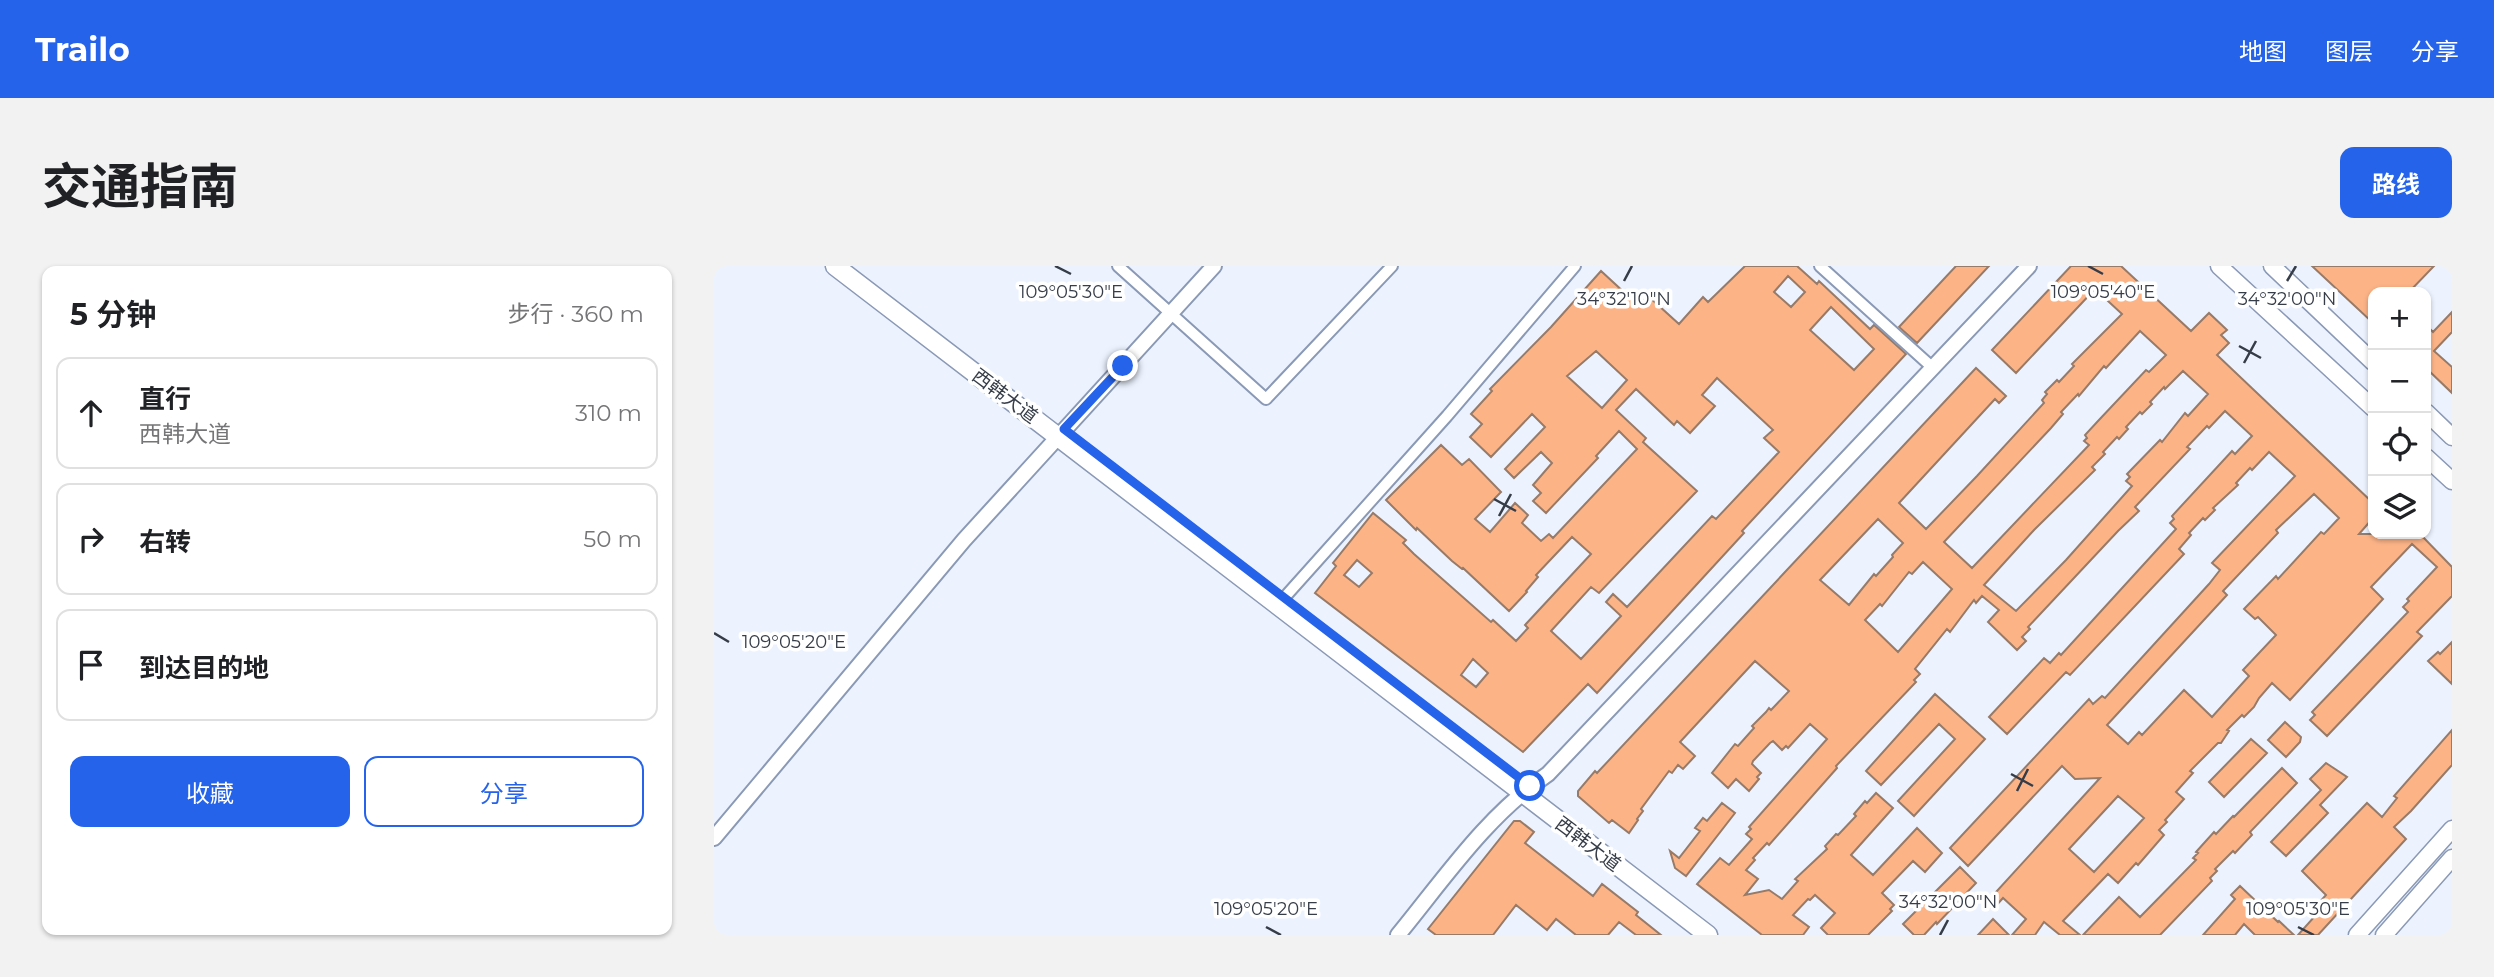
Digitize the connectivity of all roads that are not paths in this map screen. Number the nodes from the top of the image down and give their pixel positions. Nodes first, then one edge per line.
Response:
1 (835, 266) edge
2 (852, 266) edge
3 (1118, 266) edge
4 (1214, 266) edge
5 (1392, 266) edge
6 (1575, 266) edge
7 (1819, 266) edge
8 (2029, 266) edge
9 (2219, 266) edge
10 (2272, 266) edge
11 (1170, 313) junction
12 (2368, 357) edge
13 (1933, 368) junction
14 (2368, 403) edge
15 (2427, 413) edge
16 (1061, 433) junction
17 (2452, 437) edge
18 (2431, 462) edge
19 (2452, 481) edge
20 (1284, 598) junction
21 (1526, 790) junction
22 (2452, 829) edge
23 (714, 838) edge
24 (2452, 858) edge
25 (1398, 935) edge
26 (1708, 935) edge
27 (1724, 935) edge
28 (2357, 935) edge
29 (2384, 935) edge

1 - 16 main road, 西韩大道
2 - 16 main road, 西韩大道
3 - 11 street
4 - 11 street
5 - 11 street
6 - 20 street
7 - 13 street
8 - 13 street
9 - 14 main road
10 - 12 main road
11 - 16 street
13 - 21 street
15 - 17 main road
16 - 20 main road, 西韩大道
16 - 21 main road, 西韩大道
16 - 23 street
18 - 19 main road
20 - 21 main road, 西韩大道
21 - 25 street
21 - 26 main road, 西韩大道
21 - 27 main road, 西韩大道
22 - 28 main road
24 - 29 main road

